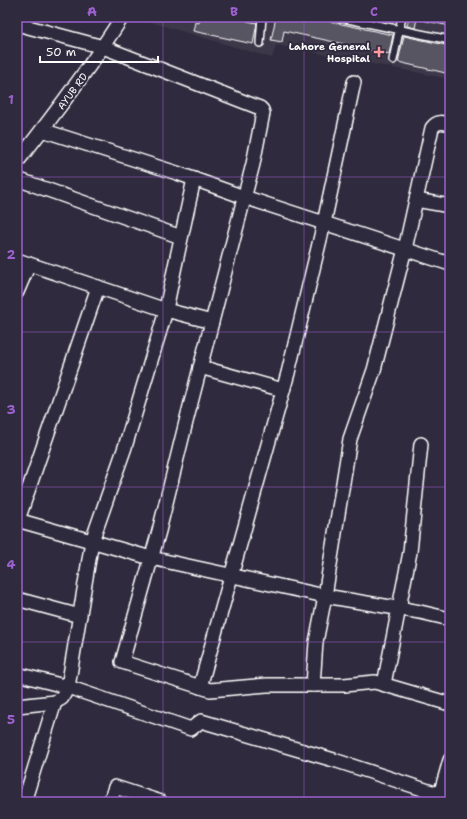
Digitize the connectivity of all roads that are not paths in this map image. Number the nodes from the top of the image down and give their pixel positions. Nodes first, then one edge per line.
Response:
1 (122, 17) edge
2 (262, 17) edge
3 (338, 17) edge
4 (402, 17) edge
5 (38, 23) edge
6 (17, 24) edge
7 (400, 30) junction
8 (450, 40) edge
9 (260, 43) dead end
10 (103, 47) junction
11 (393, 60) dead end
12 (354, 82) dead end
13 (450, 124) edge
14 (42, 130) junction
15 (17, 162) edge
16 (17, 179) edge
17 (194, 179) junction
18 (244, 197) junction
19 (416, 200) junction
20 (450, 206) edge
21 (324, 223) junction
22 (181, 237) junction
23 (405, 249) junction
24 (23, 262) edge
25 (450, 264) edge
26 (98, 287) junction
27 (17, 292) edge
28 (166, 310) junction
29 (212, 322) junction
30 (200, 367) junction
31 (284, 390) junction
32 (421, 444) dead end
33 (18, 520) edge
34 (92, 541) junction
35 (151, 558) junction
36 (232, 575) junction
37 (325, 596) junction
38 (17, 599) edge
39 (400, 608) junction
40 (80, 616) junction
41 (450, 619) edge
42 (17, 674) edge
43 (384, 684) junction
44 (313, 685) junction
45 (68, 687) junction
46 (200, 687) junction
47 (55, 702) junction
48 (450, 704) edge
49 (17, 706) edge
50 (450, 760) edge
51 (443, 798) edge
52 (24, 802) edge
53 (110, 802) edge
54 (161, 802) edge

1 - 10 street, AYUB RD
2 - 9 lane
3 - 7 lane
4 - 7 lane
5 - 6 street
5 - 10 street
7 - 8 lane
7 - 11 lane
10 - 14 street, AYUB RD
10 - 18 street
12 - 21 street
13 - 19 street
14 - 15 street, AYUB RD
14 - 17 street
16 - 22 street
17 - 18 street
17 - 22 street
18 - 21 street
18 - 29 street
19 - 20 street
19 - 23 street
21 - 23 street
21 - 31 street
22 - 28 street
23 - 25 street
23 - 37 street
24 - 26 street
24 - 27 street
26 - 28 street
26 - 33 street
28 - 29 street
28 - 34 street
29 - 30 street
30 - 31 street
30 - 35 street
31 - 36 street
32 - 39 street
33 - 34 street
34 - 35 street
34 - 40 street
35 - 36 street
35 - 46 street
36 - 37 street
36 - 46 street
37 - 39 street
37 - 44 street
38 - 40 street
39 - 41 street
39 - 43 street
40 - 45 street
42 - 45 street
43 - 44 street
43 - 48 street
44 - 46 street
45 - 47 street
45 - 51 street
47 - 49 street
47 - 52 street
50 - 51 street
53 - 54 street

